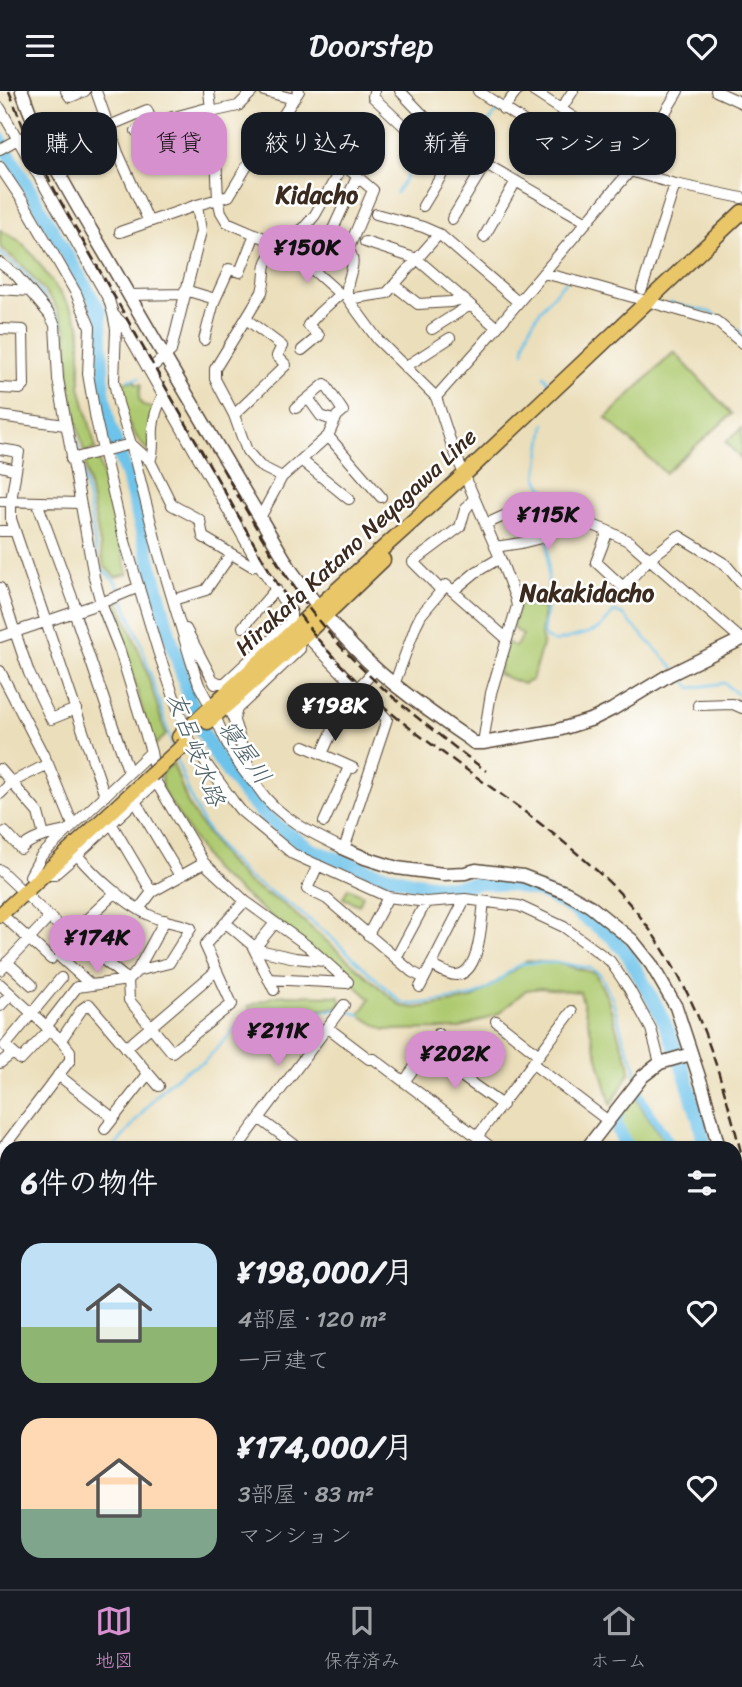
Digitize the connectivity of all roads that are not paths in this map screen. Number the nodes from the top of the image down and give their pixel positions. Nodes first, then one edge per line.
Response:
1 (22, 91) edge
2 (66, 91) edge
3 (85, 91) edge
4 (96, 91) edge
5 (209, 91) edge
6 (253, 91) edge
7 (264, 91) edge
8 (374, 91) edge
9 (400, 91) edge
10 (478, 91) edge
11 (517, 91) edge
12 (533, 91) edge
13 (573, 91) edge
14 (678, 91) edge
15 (718, 91) edge
16 (297, 95) edge
17 (742, 102) edge
18 (0, 108) edge
19 (211, 109) junction
20 (503, 109) junction
21 (561, 109) junction
22 (30, 112) edge
23 (104, 112) edge
24 (196, 112) edge
25 (211, 112) edge
26 (285, 112) edge
27 (420, 112) edge
28 (566, 112) edge
29 (665, 112) edge
30 (509, 113) edge
31 (399, 121) edge
32 (21, 138) edge
33 (16, 140) junction
34 (0, 149) edge
35 (117, 150) edge
36 (118, 153) joint
37 (0, 167) edge
38 (495, 168) edge
39 (60, 175) edge
40 (216, 175) edge
41 (242, 175) edge
42 (337, 175) edge
43 (355, 175) edge
44 (442, 175) edge
45 (479, 175) edge
46 (627, 175) edge
47 (644, 175) edge
48 (357, 177) junction
49 (516, 181) junction
50 (675, 184) junction
51 (742, 198) edge
52 (218, 199) junction
53 (197, 205) junction
54 (423, 206) dead end
55 (742, 212) edge
56 (376, 213) dead end
57 (452, 219) dead end
58 (149, 222) junction
59 (587, 222) junction
60 (742, 224) edge
61 (304, 228) junction
62 (120, 232) dead end
63 (255, 234) junction
64 (439, 234) junction
65 (484, 237) dead end
66 (328, 240) junction
67 (365, 242) dead end
68 (281, 244) junction
69 (348, 250) junction
70 (416, 260) junction
71 (0, 263) edge
72 (543, 274) junction
73 (394, 285) junction
74 (0, 289) edge
75 (30, 291) junction
76 (185, 292) junction
77 (129, 295) junction
78 (345, 296) junction
79 (649, 298) junction
80 (215, 299) junction
81 (466, 302) junction
82 (518, 302) junction
83 (113, 314) junction
84 (246, 319) junction
85 (496, 327) junction
86 (0, 329) edge
87 (432, 329) dead end
88 (450, 338) dead end
89 (204, 340) dead end
90 (742, 343) edge
91 (302, 350) dead end
92 (165, 356) junction
93 (405, 367) junction
94 (149, 370) junction
95 (0, 388) edge
96 (163, 395) junction
97 (436, 397) junction
98 (308, 398) junction
99 (296, 408) dead end
100 (234, 415) junction
101 (0, 416) edge
102 (335, 421) junction
103 (65, 425) junction
104 (328, 436) junction
105 (129, 444) junction
106 (0, 449) edge
107 (105, 450) junction
108 (71, 459) junction
109 (301, 460) junction
110 (150, 461) junction
111 (0, 467) edge
112 (16, 470) junction
113 (282, 477) junction
114 (466, 478) junction
115 (381, 497) dead end
116 (474, 498) junction
117 (349, 499) dead end
118 (6, 501) edge
119 (37, 502) junction
120 (80, 503) junction
121 (551, 509) junction
122 (260, 518) junction
123 (486, 524) junction
124 (0, 531) edge
125 (15, 531) junction
126 (608, 531) junction
127 (495, 547) junction
128 (231, 554) junction
129 (500, 558) junction
130 (649, 559) junction
131 (258, 563) junction
132 (742, 584) edge
133 (139, 587) junction
134 (0, 588) edge
135 (276, 589) junction
136 (441, 590) junction
137 (453, 591) junction
138 (101, 603) junction
139 (175, 605) junction
140 (76, 611) junction
141 (321, 611) junction
142 (46, 622) junction
143 (243, 627) dead end
144 (16, 632) junction
145 (0, 637) edge
146 (506, 638) junction
147 (742, 639) edge
148 (310, 640) junction
149 (376, 669) junction
150 (0, 671) edge
151 (214, 680) junction
152 (394, 685) junction
153 (355, 687) junction
154 (219, 691) dead end
155 (698, 705) dead end
156 (742, 708) edge
157 (76, 709) junction
158 (218, 714) junction
159 (186, 736) junction
160 (483, 743) junction
161 (304, 746) dead end
162 (322, 754) junction
163 (48, 764) junction
164 (0, 769) edge
165 (151, 769) junction
166 (129, 773) junction
167 (12, 782) junction
168 (257, 787) junction
169 (0, 794) edge
170 (105, 796) junction
171 (135, 801) junction
172 (324, 822) dead end
173 (111, 823) junction
174 (70, 828) junction
175 (4, 832) edge
176 (44, 836) junction
177 (344, 849) junction
178 (77, 855) junction
179 (204, 863) junction
180 (318, 865) junction
181 (0, 870) edge
182 (45, 874) junction
183 (30, 876) junction
184 (180, 876) junction
185 (21, 890) junction
186 (116, 892) junction
187 (152, 892) junction
188 (388, 897) junction
189 (465, 899) junction
190 (245, 901) junction
191 (426, 902) junction
192 (484, 902) junction
193 (0, 904) edge
194 (139, 909) junction
195 (0, 915) edge
196 (50, 917) junction
197 (165, 920) junction
198 (85, 921) dead end
199 (226, 923) junction
200 (275, 923) junction
201 (369, 935) junction
202 (28, 940) junction
203 (254, 949) junction
204 (0, 950) edge
205 (396, 958) junction
206 (325, 961) junction
207 (6, 963) edge
208 (431, 965) junction
209 (137, 971) junction
210 (216, 971) junction
211 (61, 978) dead end
212 (268, 979) junction
213 (128, 980) junction
214 (0, 984) edge
215 (32, 985) dead end
216 (91, 985) junction
217 (274, 990) dead end
218 (10, 994) junction
219 (344, 1005) dead end
220 (0, 1006) edge
221 (572, 1011) dead end
222 (33, 1014) junction
223 (496, 1021) dead end
224 (152, 1027) junction
225 (327, 1027) junction
226 (48, 1028) junction
227 (438, 1034) dead end
228 (61, 1040) junction
229 (126, 1048) junction
230 (426, 1051) junction
231 (13, 1053) junction
232 (691, 1054) junction
233 (536, 1059) junction
234 (0, 1063) edge
235 (660, 1063) junction
236 (58, 1075) junction
237 (148, 1075) junction
238 (404, 1082) junction
239 (159, 1086) dead end
240 (502, 1105) junction
241 (113, 1118) junction
242 (260, 1119) junction
243 (607, 1121) junction
244 (104, 1129) dead end
245 (477, 1137) junction
246 (10, 1141) edge
247 (243, 1141) edge
248 (290, 1141) edge
249 (482, 1141) edge
250 (591, 1141) edge
251 (717, 1141) edge

1 - 22 street
2 - 3 street
4 - 23 street
5 - 19 street
6 - 19 street
7 - 16 street
8 - 31 street
9 - 27 street
10 - 20 street
11 - 20 street
12 - 21 street
13 - 21 street
14 - 29 street
15 - 17 street
16 - 26 street
18 - 33 street
19 - 24 street
19 - 25 street
20 - 30 street
21 - 28 street
32 - 33 street
33 - 34 street
33 - 83 street
35 - 36 street
36 - 58 street
37 - 107 street
38 - 49 street
39 - 77 street
40 - 52 street
41 - 52 street
42 - 61 street
43 - 48 street
44 - 54 street
45 - 57 street
46 - 59 street
47 - 50 street
48 - 66 street
48 - 69 street
49 - 59 street
49 - 65 street
50 - 51 street
50 - 79 street
52 - 53 street
52 - 63 street
53 - 58 street
53 - 76 street
55 - 79 main road, Hirakata Katano Neyagawa Line
56 - 64 street
58 - 62 street
59 - 72 street
60 - 79 main road, Hirakata Katano Neyagawa Line
61 - 66 street
61 - 68 street
63 - 68 street
63 - 80 street
64 - 70 street
64 - 82 street
66 - 69 street
67 - 70 street
68 - 78 street
68 - 84 street
69 - 78 street
70 - 73 street
70 - 81 street
71 - 75 street
72 - 79 street
72 - 82 street
73 - 78 street
73 - 81 street
74 - 75 street
75 - 103 street
76 - 77 street
76 - 80 street
76 - 92 street
77 - 92 street
78 - 91 street
78 - 93 street
79 - 90 street
79 - 114 main road, Hirakata Katano Neyagawa Line
80 - 89 street
81 - 85 street
81 - 87 street
82 - 85 street
83 - 94 street
83 - 105 street
84 - 100 street
84 - 100 street
85 - 97 street
86 - 95 street
88 - 93 street
92 - 94 street
92 - 122 street
93 - 97 street
94 - 96 street
96 - 110 street
96 - 131 street
97 - 114 street
98 - 99 street
98 - 102 street
98 - 102 street
100 - 113 street
101 - 103 street
102 - 104 street
103 - 108 street
104 - 109 street
104 - 115 street
105 - 107 street
105 - 110 street
105 - 139 street
106 - 112 street
107 - 108 street
107 - 133 street
108 - 120 street
109 - 113 street
109 - 117 street
110 - 128 street
111 - 112 street
112 - 118 street
113 - 122 street
114 - 116 street
114 - 141 main road, Hirakata Katano Neyagawa Line
116 - 123 street
116 - 136 street
118 - 119 street
118 - 125 street
119 - 120 street
119 - 140 street
120 - 138 street
121 - 123 street
121 - 126 street
121 - 127 street
122 - 141 street
123 - 127 street
124 - 125 street
125 - 142 street
126 - 130 street
126 - 130 street
127 - 129 street
128 - 131 street
128 - 139 street
129 - 137 street
129 - 146 street
130 - 132 street
130 - 147 street
131 - 135 street
133 - 138 street
133 - 159 street
134 - 144 street
135 - 143 street
135 - 151 street
136 - 137 street
136 - 152 street
137 - 146 street
138 - 140 street
138 - 165 street
139 - 151 street
139 - 158 street
140 - 142 street
140 - 166 street
141 - 148 street
141 - 149 street
141 - 158 main road, Hirakata Katano Neyagawa Line
142 - 144 street
142 - 157 street
144 - 145 street
144 - 157 street
146 - 160 street
147 - 160 street
148 - 153 street
148 - 158 street
149 - 152 street
149 - 153 street
150 - 163 street
151 - 154 street
152 - 160 street
153 - 162 street
153 - 177 street
155 - 156 street
157 - 170 street
158 - 159 main road, Hirakata Katano Neyagawa Line
158 - 168 street
158 - 168 street
159 - 165 main road, Hirakata Katano Neyagawa Line, bridge
159 - 180 street
161 - 162 street
162 - 172 street
163 - 167 street
163 - 174 street
164 - 167 street
165 - 166 street
165 - 171 street
165 - 179 street
165 - 182 main road, Hirakata Katano Neyagawa Line
165 - 183 main road, Hirakata Katano Neyagawa Line
166 - 170 street
167 - 169 street
167 - 176 street
168 - 177 street
170 - 174 street
171 - 173 street
171 - 184 street
173 - 178 street
173 - 187 street
174 - 176 street
174 - 183 street
175 - 176 street
177 - 232 street
178 - 182 street
178 - 186 street
179 - 184 street
179 - 190 street
180 - 188 street
180 - 201 street
181 - 185 street
182 - 185 main road, Hirakata Katano Neyagawa Line
183 - 185 main road, Hirakata Katano Neyagawa Line
184 - 187 street
185 - 193 main road, Hirakata Katano Neyagawa Line
185 - 195 main road, Hirakata Katano Neyagawa Line
185 - 196 street
186 - 194 street
186 - 198 street
187 - 194 street
188 - 191 street
188 - 201 street
189 - 191 street
189 - 192 street
189 - 208 street
190 - 199 street
190 - 200 street
191 - 205 street
192 - 208 street
192 - 235 street
194 - 197 street
195 - 202 street
196 - 202 street
196 - 213 street
197 - 209 street
197 - 209 street
199 - 203 street
199 - 210 street
200 - 203 street
200 - 206 street
201 - 205 street
202 - 207 street
202 - 216 street
203 - 206 street
203 - 212 street
204 - 207 street
205 - 208 street
206 - 212 street
207 - 215 street
209 - 213 street
210 - 224 street
210 - 224 street
211 - 222 street
212 - 217 street
213 - 216 street
213 - 224 street
214 - 218 street
216 - 226 street
218 - 220 street
218 - 222 street
219 - 225 street
221 - 233 street
222 - 226 street
222 - 231 street
223 - 233 street
224 - 229 street
225 - 238 street
225 - 242 street
226 - 228 street
226 - 231 street
227 - 230 street
228 - 229 street
228 - 236 street
229 - 237 street
230 - 238 street
230 - 240 street
231 - 234 street
232 - 235 street
232 - 251 street
233 - 240 street
233 - 243 street
235 - 243 street
236 - 241 street
236 - 246 street
237 - 239 street
237 - 241 street
238 - 245 street
240 - 245 street
241 - 244 street
242 - 247 street
242 - 248 street
243 - 250 street
245 - 249 street

